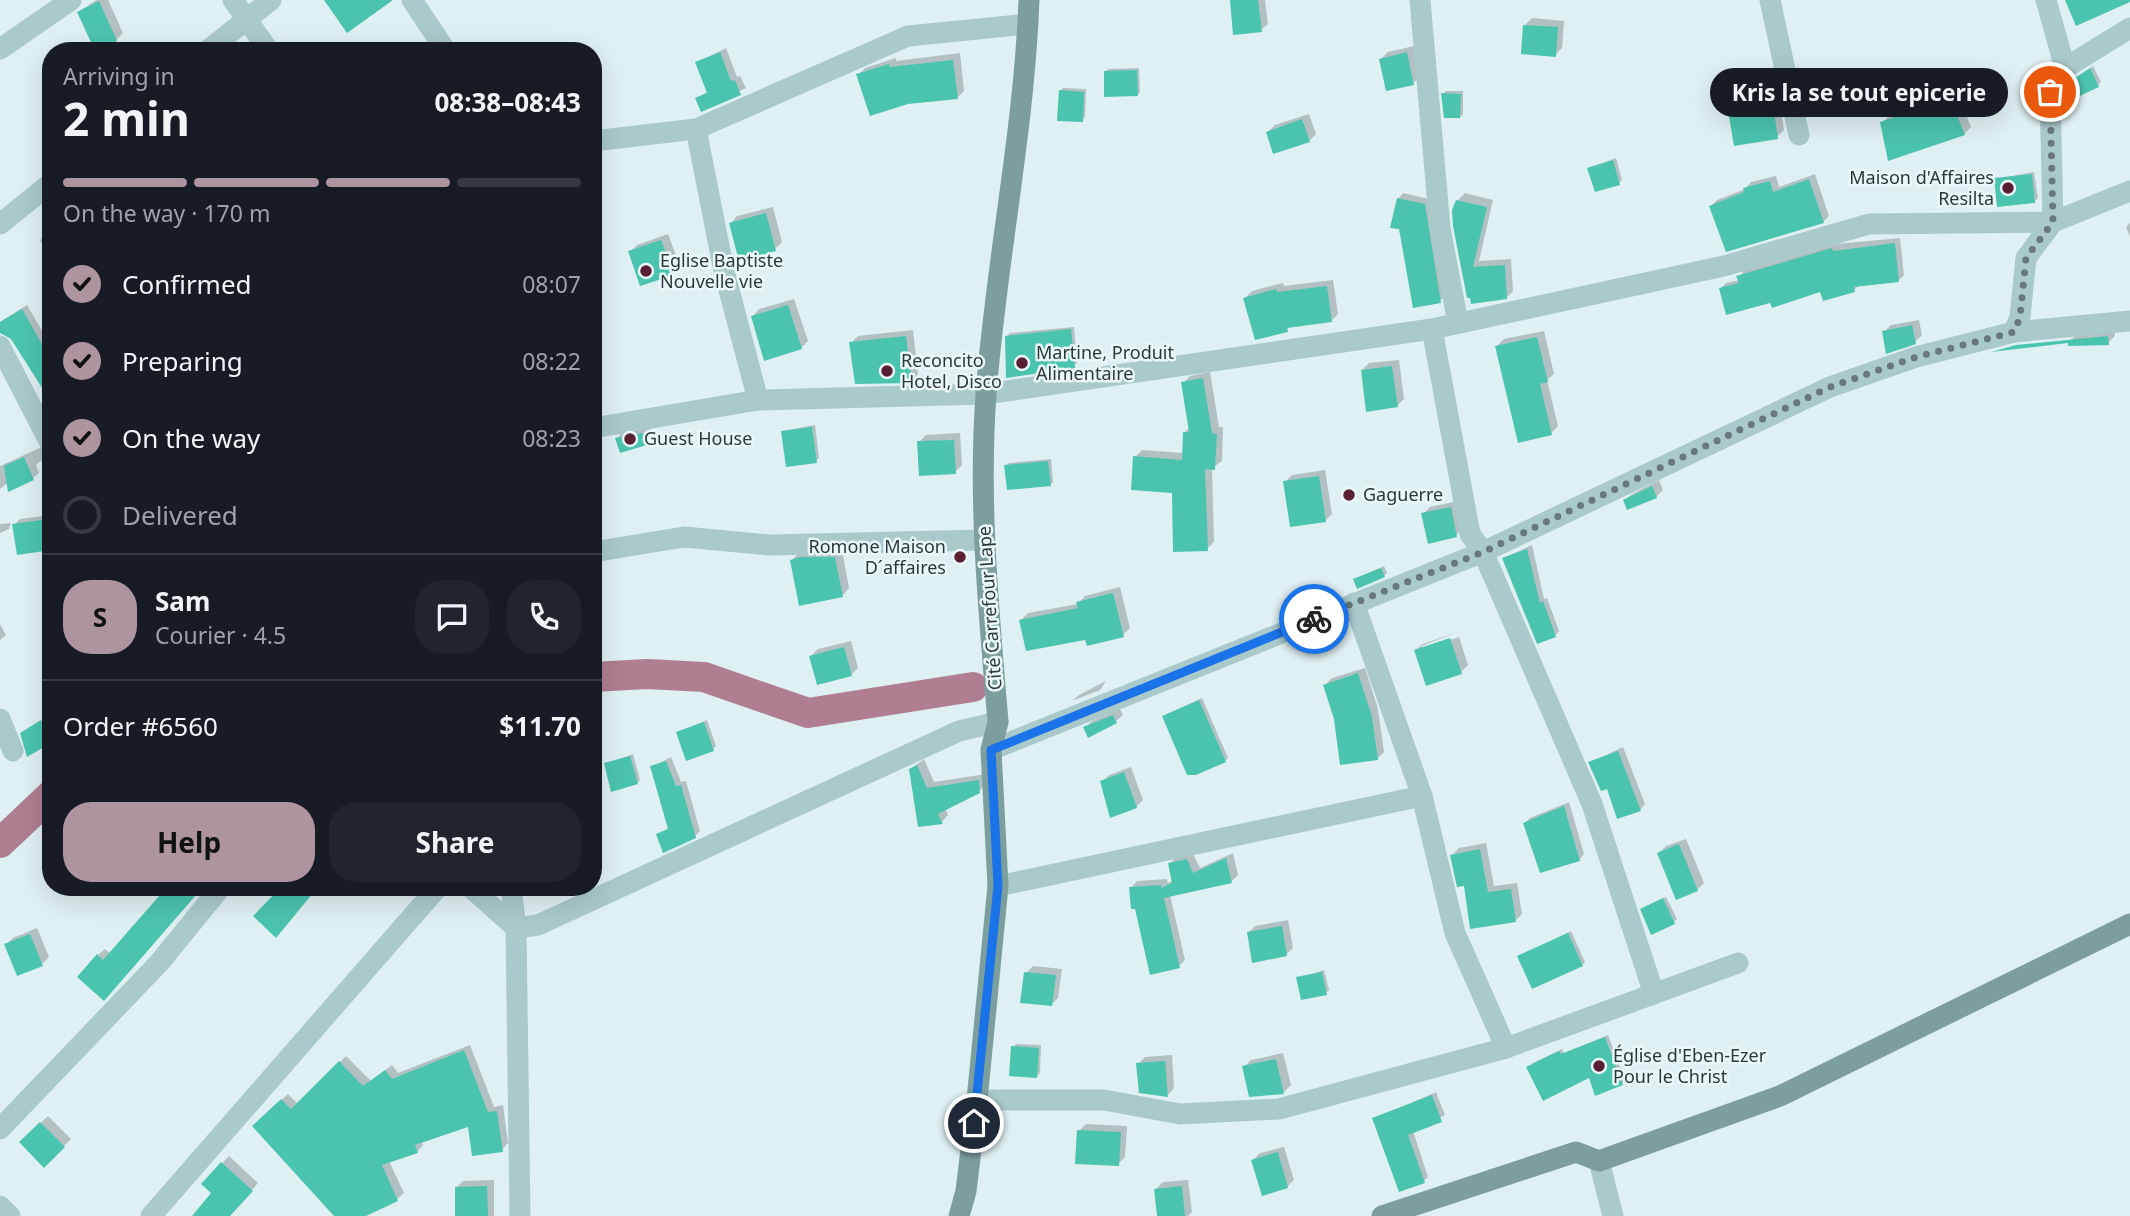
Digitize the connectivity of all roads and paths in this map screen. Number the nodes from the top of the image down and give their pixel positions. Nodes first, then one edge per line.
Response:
1 (71, 0) edge
2 (271, 0) edge
3 (412, 0) edge
4 (1029, 0) edge
5 (1420, 0) edge
6 (1770, 0) edge
7 (2046, 0) edge
8 (240, 8) edge
9 (1028, 23) junction
10 (2130, 28) edge
11 (213, 42) edge
12 (263, 42) edge
13 (440, 42) edge
14 (0, 49) edge
15 (2065, 68) junction
16 (696, 129) junction
17 (1799, 135) dead end
18 (602, 140) edge
19 (42, 190) edge
20 (2130, 191) edge
21 (2053, 222) junction
22 (0, 224) edge
23 (2130, 321) edge
24 (1458, 323) junction
25 (1432, 328) junction
26 (2014, 332) junction
27 (0, 346) edge
28 (986, 394) junction
29 (758, 400) junction
30 (602, 426) edge
31 (42, 428) edge
32 (983, 540) junction
33 (602, 551) edge
34 (1483, 552) junction
35 (1354, 603) junction
36 (0, 719) edge
37 (998, 722) junction
38 (991, 750) junction
39 (13, 751) dead end
40 (1422, 796) junction
41 (998, 886) junction
42 (213, 896) edge
43 (430, 896) edge
44 (480, 896) edge
45 (512, 896) edge
46 (601, 896) edge
47 (602, 896) edge
48 (2130, 924) edge
49 (516, 928) junction
50 (1738, 963) dead end
51 (1654, 994) junction
52 (1506, 1048) junction
53 (977, 1100) junction
54 (0, 1129) edge
55 (1599, 1161) junction
56 (0, 1206) edge
57 (10, 1216) edge
58 (151, 1216) edge
59 (520, 1216) edge
60 (959, 1216) edge
61 (1382, 1216) edge
62 (1613, 1216) edge

1 - 14 street
2 - 8 street
3 - 13 street
4 - 9 street, Cité Carrefour Lape
5 - 24 street
6 - 17 street
7 - 15 street
8 - 11 street
8 - 12 street
9 - 16 street
9 - 28 street, Cité Carrefour Lape
10 - 15 street
15 - 21 street
16 - 18 street
16 - 29 street
19 - 22 street
20 - 21 street
21 - 24 street
21 - 26 street
23 - 26 street
24 - 25 street
25 - 28 street
25 - 34 street
26 - 34 street
27 - 31 street
28 - 29 street
28 - 32 street, Cité Carrefour Lape
29 - 30 street
32 - 33 street
32 - 37 street, Cité Carrefour Lape
34 - 35 street
34 - 51 street
35 - 38 street
35 - 40 street
36 - 39 street
37 - 38 street, Cité Carrefour Lape
37 - 47 street
38 - 41 street, Cité Carrefour Lape
40 - 41 street
40 - 52 street
41 - 53 street, Cité Carrefour Lape
42 - 54 street
43 - 58 street
44 - 49 street
45 - 49 street
46 - 49 street
48 - 55 street
49 - 59 street
50 - 51 street
51 - 52 street
52 - 53 street
53 - 60 street, Cité Carrefour Lape
55 - 61 street
55 - 62 street
56 - 57 street

